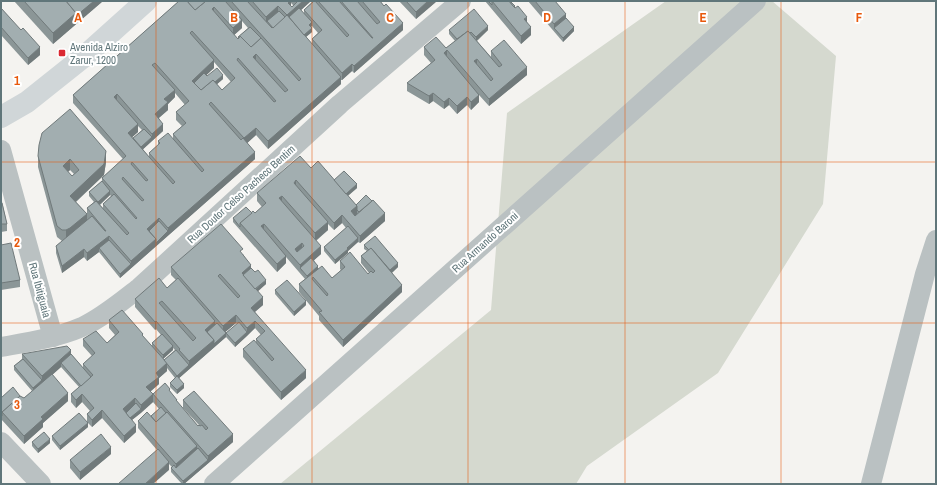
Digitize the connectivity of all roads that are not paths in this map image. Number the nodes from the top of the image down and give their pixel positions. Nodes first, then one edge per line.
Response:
1 (146, 1) edge
2 (461, 1) edge
3 (756, 1) edge
4 (1, 118) edge
5 (1, 150) edge
6 (936, 240) edge
7 (52, 337) junction
8 (1, 347) edge
9 (1, 442) edge
10 (41, 484) edge
11 (214, 484) edge
12 (871, 484) edge

1 - 4 street
2 - 7 street, Rua Doutor Celso Pacheco Bentim
3 - 11 street, Rua Armando Baroni
5 - 7 street, Rua Ibitiguaia
6 - 12 street
7 - 8 street, Rua Doutor Celso Pacheco Bentim
9 - 10 street

